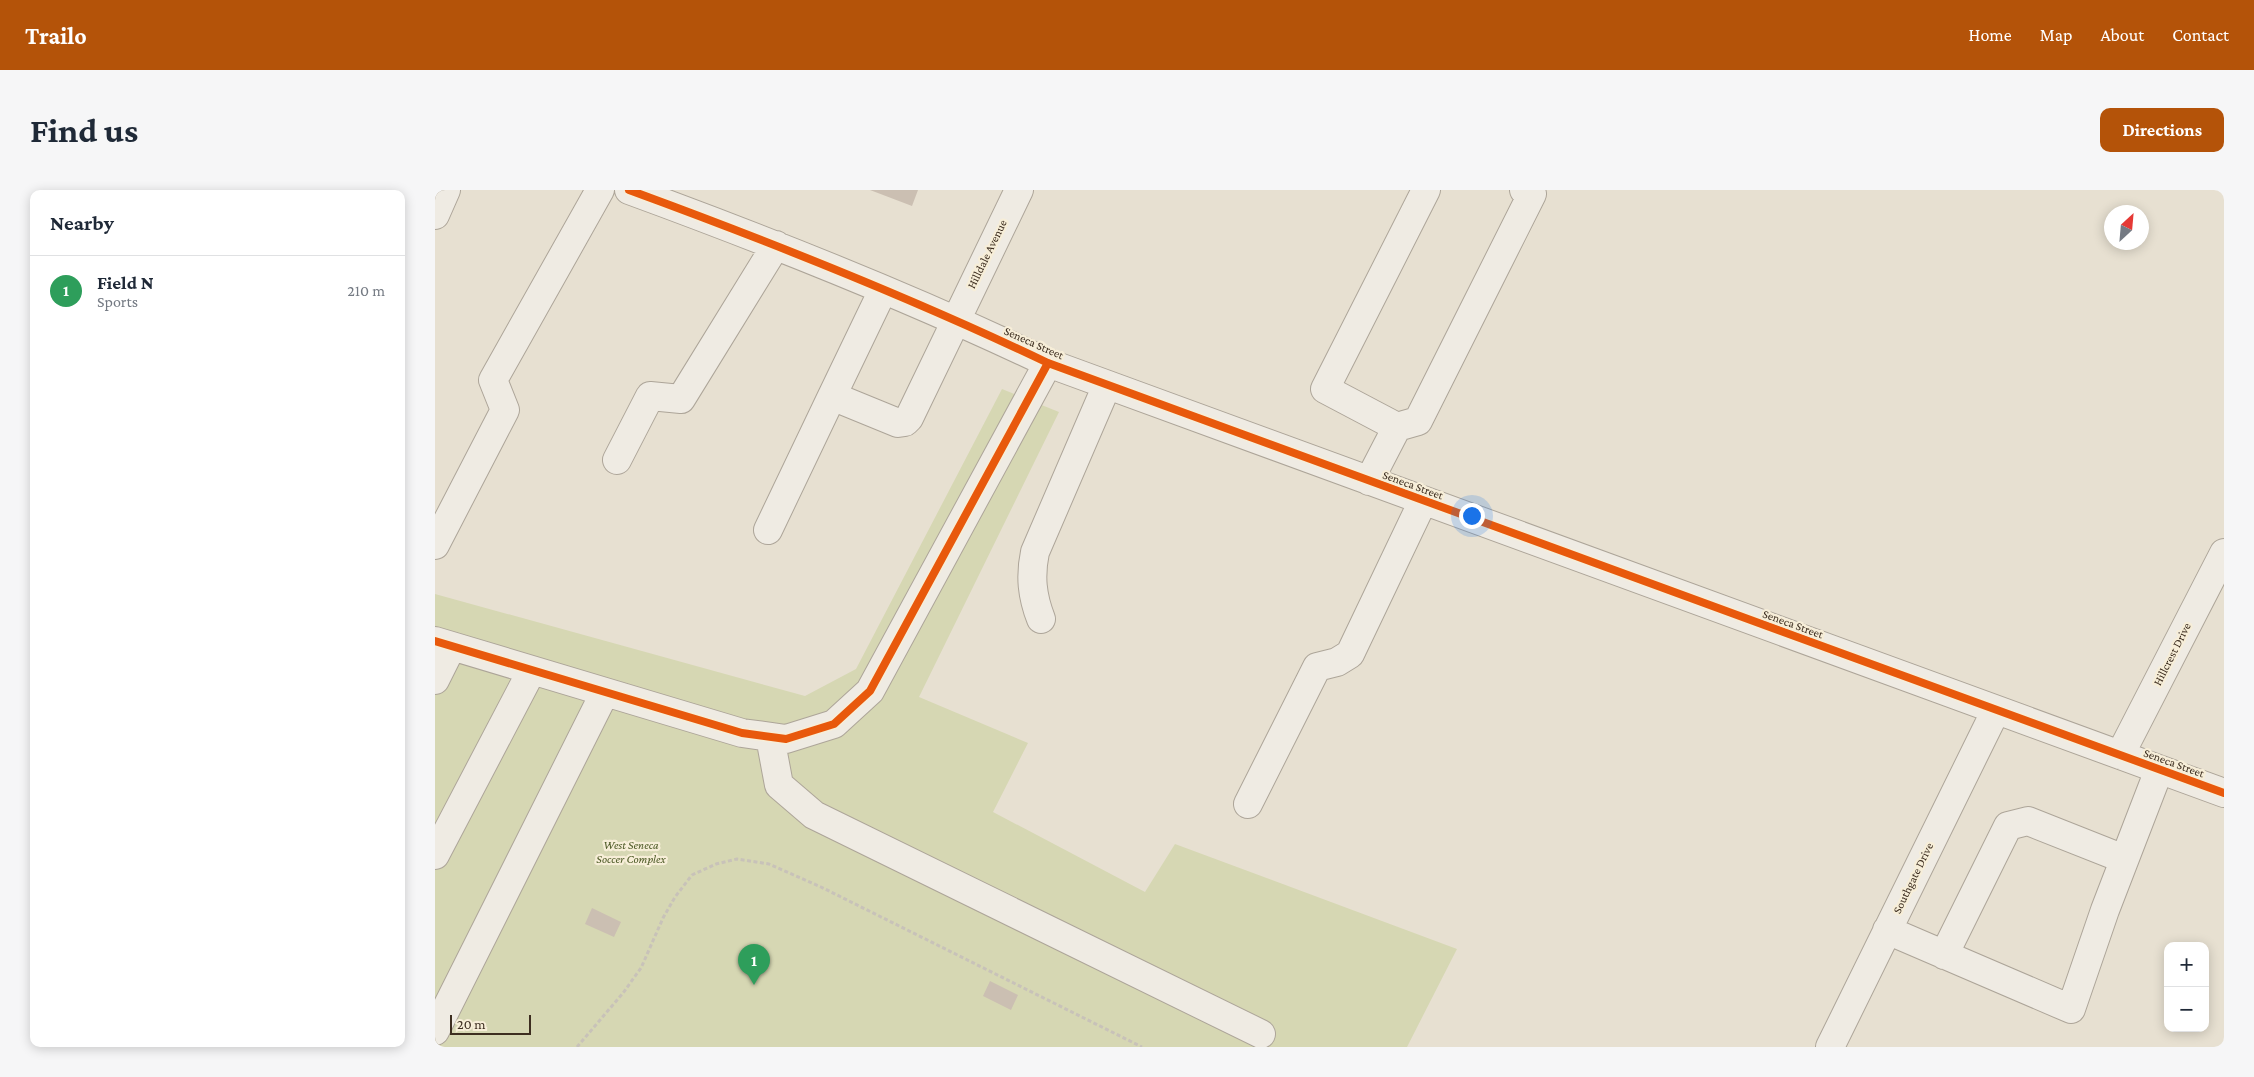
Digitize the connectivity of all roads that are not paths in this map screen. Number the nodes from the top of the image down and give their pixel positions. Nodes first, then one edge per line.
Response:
1 (446, 190) edge
2 (600, 190) edge
3 (629, 190) edge
4 (1019, 190) edge
5 (1426, 190) edge
6 (1525, 190) edge
7 (435, 215) edge
8 (776, 245) junction
9 (883, 290) junction
10 (955, 319) junction
11 (1048, 363) junction
12 (1107, 385) junction
13 (832, 396) junction
14 (1397, 427) junction
15 (617, 460) dead end
16 (1369, 481) junction
17 (1423, 501) junction
18 (768, 530) dead end
19 (435, 545) edge
20 (2222, 563) edge
21 (1041, 619) dead end
22 (444, 643) edge
23 (532, 670) junction
24 (435, 680) edge
25 (605, 692) junction
26 (1996, 710) junction
27 (771, 737) junction
28 (2120, 755) junction
29 (2159, 770) junction
30 (2223, 790) edge
31 (1247, 804) dead end
32 (435, 854) edge
33 (2125, 859) junction
34 (1887, 930) junction
35 (1944, 955) junction
36 (435, 1031) edge
37 (1261, 1034) dead end
38 (1830, 1047) edge

1 - 7 street
2 - 19 street
3 - 8 street, Seneca Street
4 - 10 street, Hilldale Avenue
5 - 14 street
6 - 14 street
8 - 9 street, Seneca Street
8 - 15 street
9 - 10 street, Seneca Street
9 - 13 street
10 - 11 street, Seneca Street
10 - 13 street, Hilldale Avenue
11 - 12 street, Seneca Street
11 - 27 street
12 - 16 street, Seneca Street
12 - 21 street
13 - 18 street
14 - 16 street
16 - 17 street, Seneca Street
17 - 26 street, Seneca Street
17 - 31 street
20 - 28 street, Hillcrest Drive
22 - 23 street
22 - 24 street
23 - 25 street
23 - 32 street
25 - 27 street
25 - 36 street
26 - 28 street, Seneca Street
26 - 34 street, Southgate Drive
27 - 37 street
28 - 29 street, Seneca Street
29 - 30 street, Seneca Street
29 - 33 street
33 - 35 street
33 - 35 street
34 - 35 street
34 - 38 street, Southgate Drive

